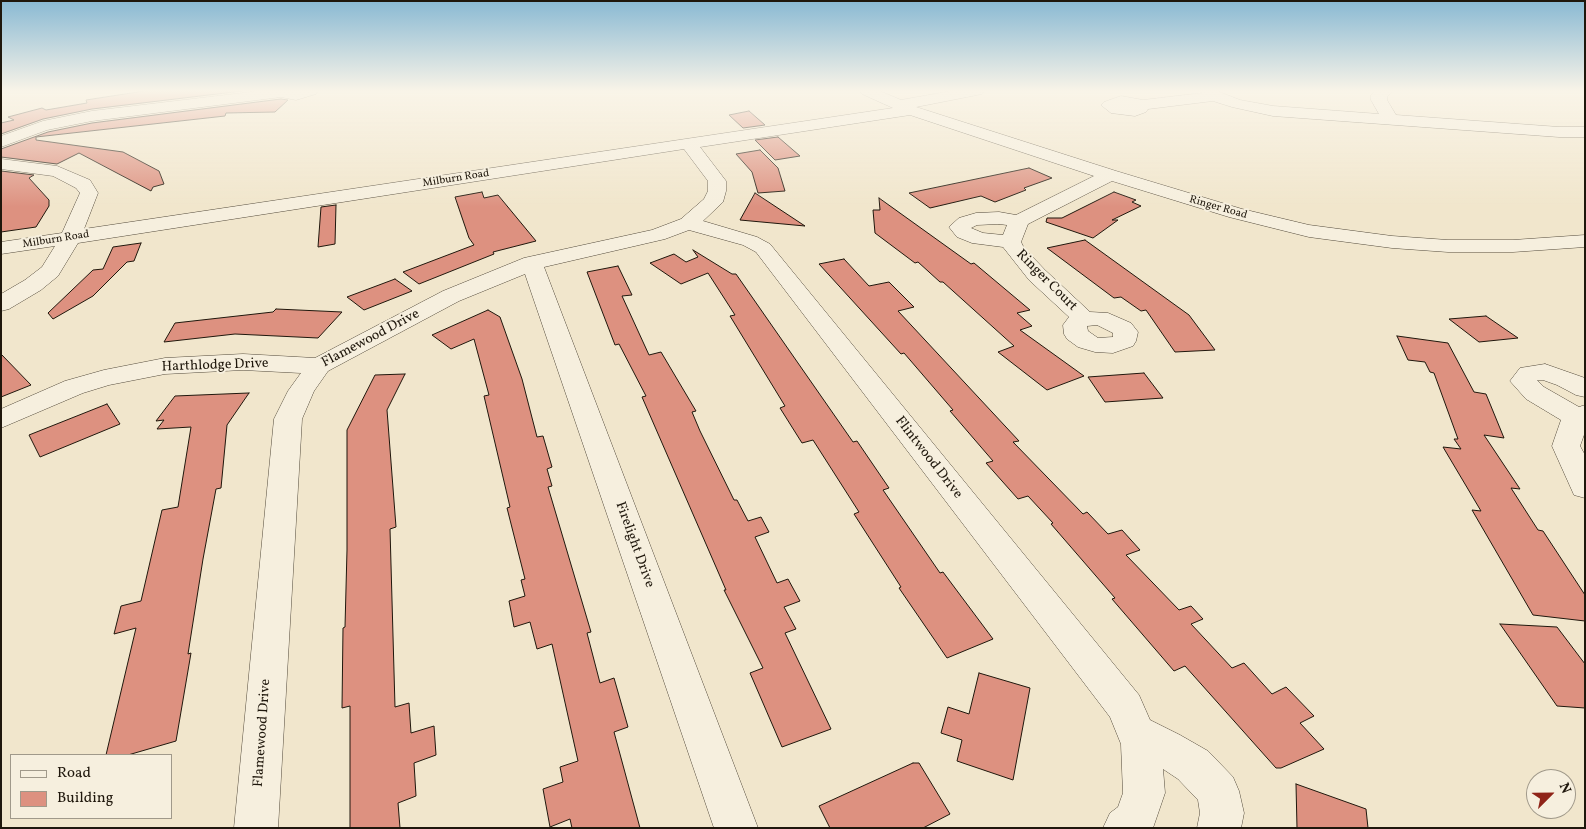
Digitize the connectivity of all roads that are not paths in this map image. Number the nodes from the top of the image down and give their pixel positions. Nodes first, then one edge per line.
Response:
1 (33, 130) edge
2 (773, 130) edge
3 (973, 130) edge
4 (1529, 130) edge
5 (1585, 132) edge
6 (1, 142) edge
7 (689, 144) junction
8 (1, 164) edge
9 (1110, 175) junction
10 (1019, 221) junction
11 (688, 223) junction
12 (70, 238) junction
13 (1011, 242) junction
14 (1585, 242) edge
15 (1, 248) edge
16 (532, 263) junction
17 (1, 304) edge
18 (1084, 319) dead end
19 (319, 366) junction
20 (1585, 389) edge
21 (1581, 416) edge
22 (1, 419) edge
23 (1585, 488) edge
24 (1136, 733) junction
25 (1134, 826) edge
26 (256, 828) edge
27 (736, 828) edge
28 (1219, 828) edge

1 - 6 street
2 - 7 street, Milburn Road
3 - 9 street, Ringer Road
4 - 5 street
7 - 11 street, Flamewood Drive
7 - 12 street, Milburn Road
8 - 12 street
9 - 10 street
9 - 14 street, Ringer Road
10 - 13 street, Ringer Court
10 - 13 street, Ringer Court
11 - 16 street, Flamewood Drive
11 - 24 street, Flintwood Drive
12 - 15 street, Milburn Road
12 - 17 street
13 - 18 street, Ringer Court
16 - 19 street, Flamewood Drive
16 - 27 street, Firelight Drive
19 - 22 street, Harthlodge Drive
19 - 26 street, Flamewood Drive
20 - 21 street
21 - 23 street
24 - 25 street, Flintwood Drive
24 - 28 street

